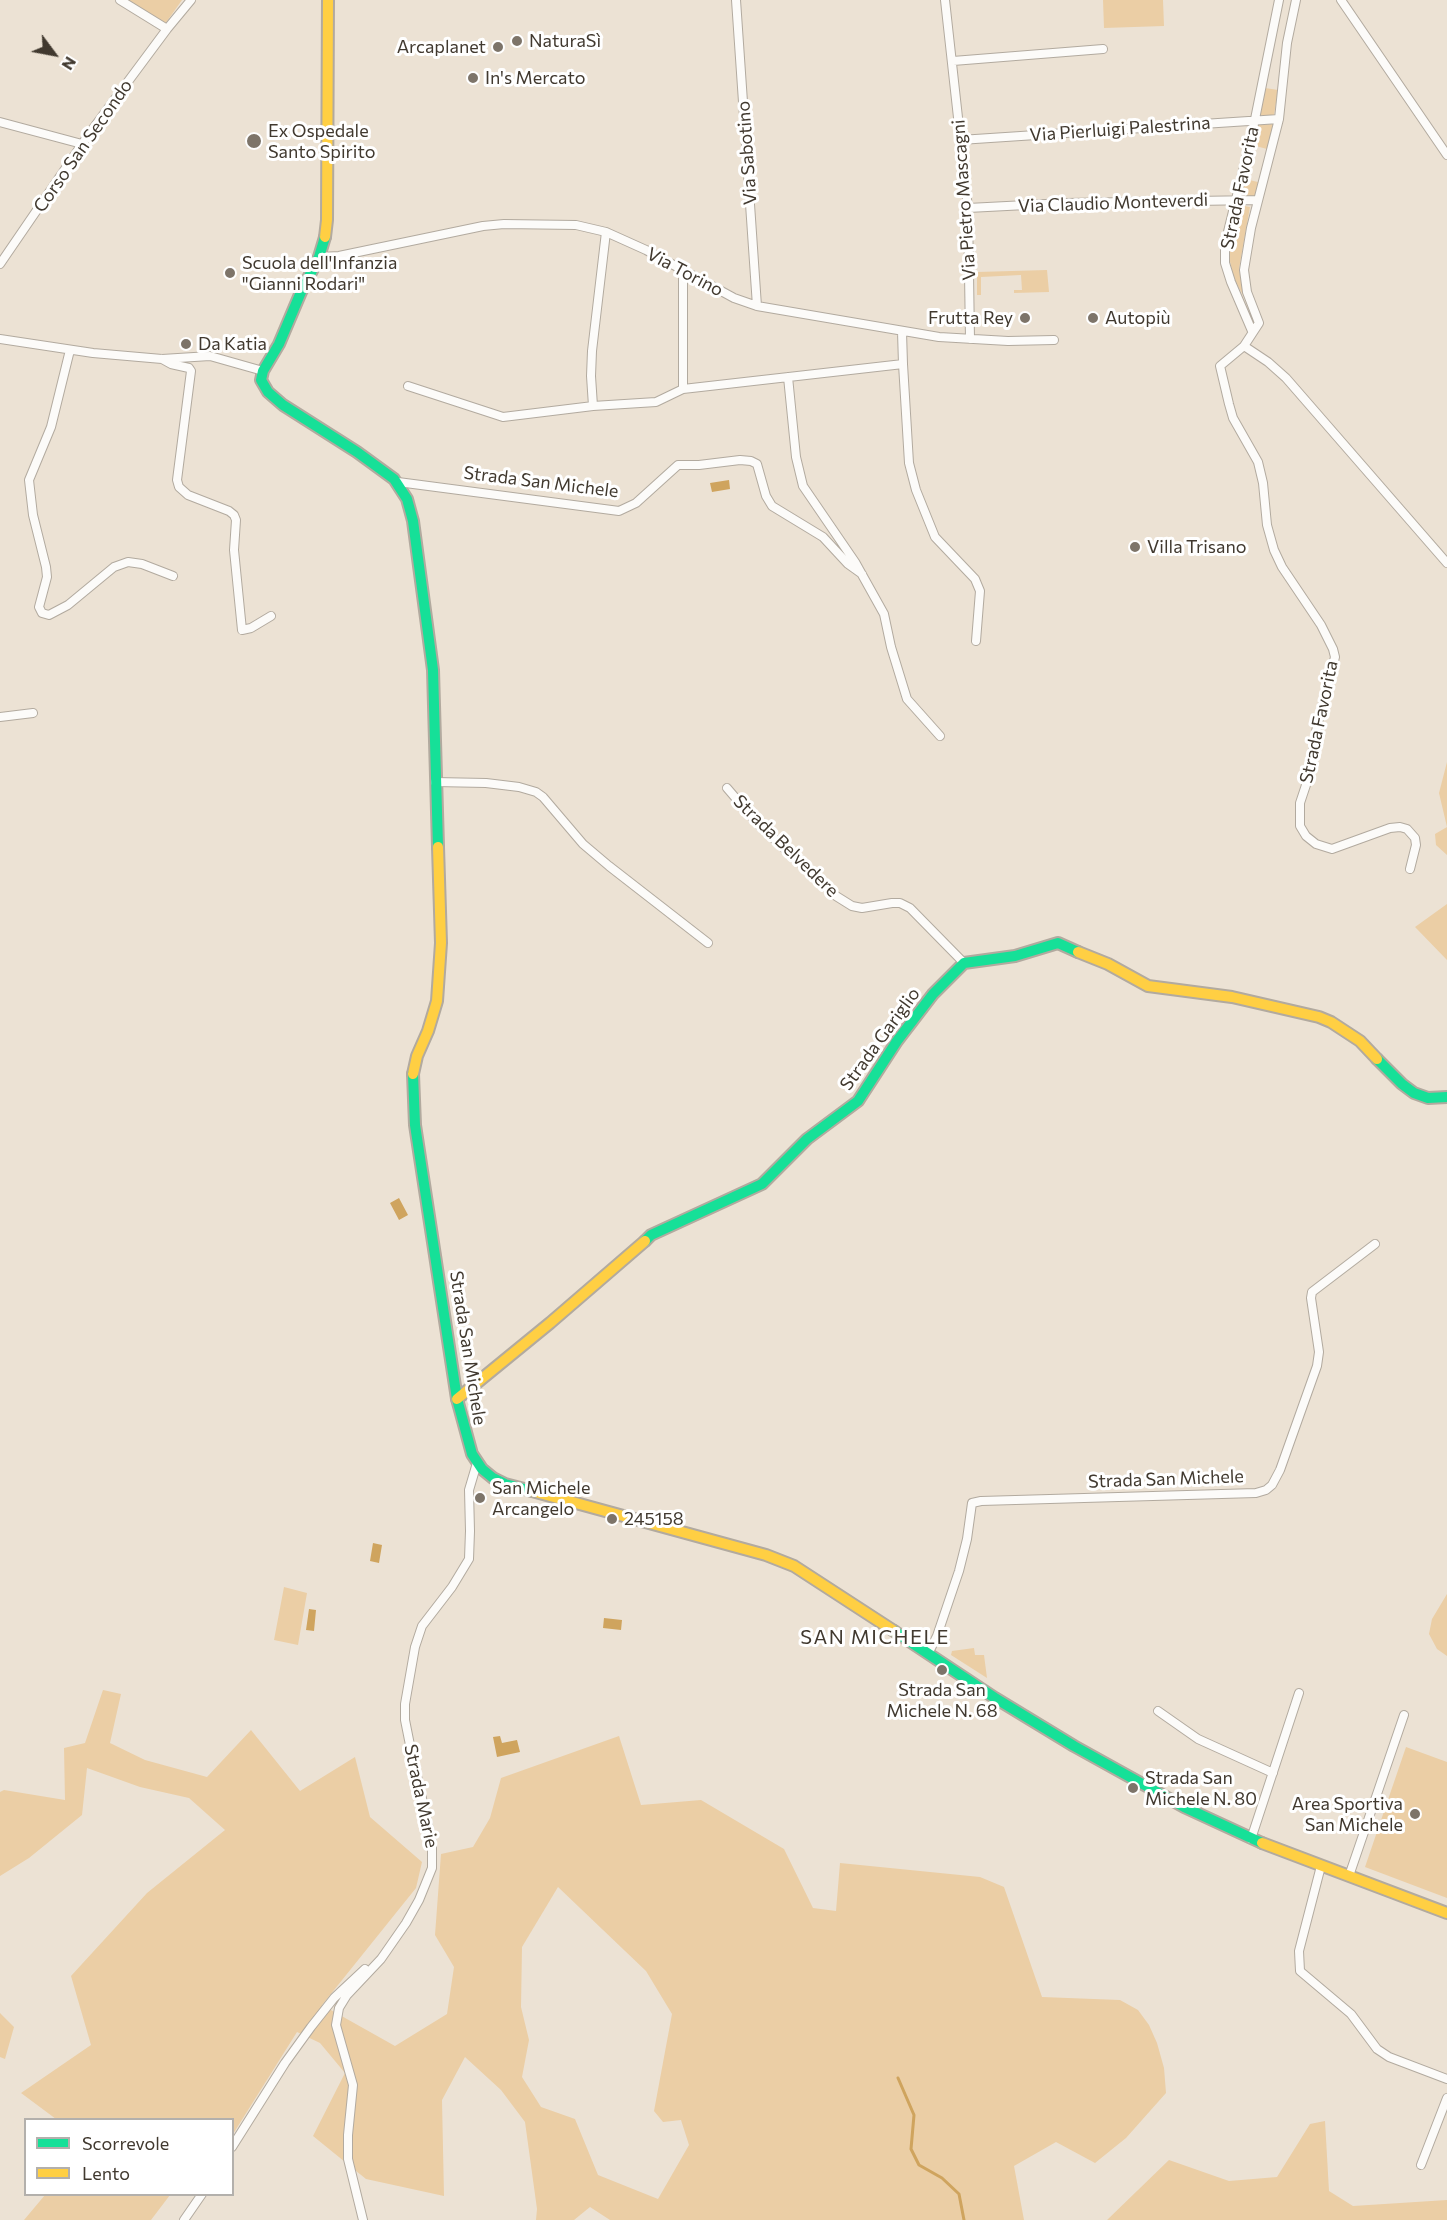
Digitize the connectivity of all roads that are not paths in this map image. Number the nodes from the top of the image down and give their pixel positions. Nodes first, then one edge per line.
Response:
1 (120, 0) edge
2 (191, 0) edge
3 (328, 0) edge
4 (736, 0) edge
5 (945, 0) edge
6 (1279, 0) edge
7 (1296, 0) edge
8 (1341, 0) edge
9 (167, 29) junction
10 (1270, 41) junction
11 (1287, 44) junction
12 (1102, 49) dead end
13 (953, 61) junction
14 (1279, 119) junction
15 (1255, 120) junction
16 (0, 122) edge
17 (960, 140) junction
18 (82, 144) junction
19 (1447, 155) edge
20 (1237, 199) junction
21 (1258, 200) junction
22 (968, 208) junction
23 (606, 232) junction
24 (319, 257) junction
25 (0, 264) edge
26 (683, 270) junction
27 (757, 306) junction
28 (1252, 331) junction
29 (902, 332) junction
30 (0, 339) edge
31 (970, 339) junction
32 (1054, 340) dead end
33 (1244, 346) junction
34 (70, 350) junction
35 (162, 359) junction
36 (903, 364) junction
37 (263, 371) junction
38 (788, 377) junction
39 (408, 386) dead end
40 (683, 389) junction
41 (593, 406) junction
42 (398, 482) junction
43 (1447, 563) edge
44 (861, 574) junction
45 (173, 576) dead end
46 (272, 616) dead end
47 (976, 641) dead end
48 (33, 713) dead end
49 (0, 717) edge
50 (940, 736) dead end
51 (435, 782) junction
52 (727, 788) dead end
53 (1410, 869) dead end
54 (708, 943) dead end
55 (964, 963) junction
56 (1447, 1097) edge
57 (1375, 1244) dead end
58 (457, 1399) junction
59 (477, 1464) junction
60 (928, 1654) junction
61 (1299, 1693) dead end
62 (1158, 1711) dead end
63 (1404, 1715) dead end
64 (1273, 1773) junction
65 (1251, 1839) junction
66 (1321, 1866) junction
67 (1349, 1876) junction
68 (1447, 1913) edge
69 (373, 1967) junction
70 (1447, 2079) edge
71 (1447, 2098) edge
72 (234, 2144) edge
73 (1421, 2165) dead end
74 (201, 2196) edge
75 (184, 2220) edge
76 (363, 2220) edge

1 - 9 street
2 - 9 street, Corso San Secondo
3 - 24 street
4 - 27 street, Via Sabotino
5 - 13 street, Via Pietro Mascagni
6 - 10 street, Strada Favorita
7 - 11 street, Strada Favorita
8 - 19 street
9 - 18 street, Corso San Secondo
10 - 11 street
10 - 15 street, Strada Favorita
11 - 14 street, Strada Favorita
12 - 13 street
13 - 17 street, Via Pietro Mascagni
14 - 15 street, Via Pierluigi Palestrina
14 - 21 street, Strada Favorita
15 - 17 street, Via Pierluigi Palestrina
15 - 20 street, Strada Favorita
16 - 18 street
17 - 22 street, Via Pietro Mascagni
18 - 25 street, Corso San Secondo
20 - 21 street, Via Claudio Monteverdi
20 - 22 street, Via Claudio Monteverdi
20 - 28 street, Strada Favorita
21 - 28 street, Strada Favorita
22 - 31 street, Via Pietro Mascagni
23 - 24 street, Via Torino
23 - 26 street, Via Torino
23 - 41 street
24 - 37 street
26 - 27 street, Via Torino
26 - 40 street
27 - 29 street, Via Torino
28 - 33 street, Strada Favorita
29 - 31 street, Via Torino
29 - 36 street
30 - 34 street
31 - 32 street, Via Torino
33 - 43 street
33 - 53 street, Strada Favorita
34 - 35 street
34 - 45 street
35 - 37 street
35 - 46 street
36 - 38 street
36 - 47 street
37 - 42 street, Strada San Michele
38 - 40 street
38 - 44 street
39 - 41 street
40 - 41 street
42 - 44 street, Strada San Michele
42 - 51 street, Strada San Michele
44 - 50 street
48 - 49 street
51 - 54 street
51 - 58 street, Strada San Michele
52 - 55 street, Strada Belvedere
55 - 56 street
55 - 58 street, Strada Gariglio
57 - 60 street, Strada San Michele
58 - 59 street, Strada San Michele
59 - 60 street
59 - 69 street, Strada Marie
60 - 65 street
61 - 64 street
62 - 64 street
63 - 67 street
64 - 65 street
65 - 66 street
66 - 67 street
66 - 70 street
67 - 68 street
69 - 72 street
69 - 76 street, Strada Marie
71 - 73 street
74 - 75 street

